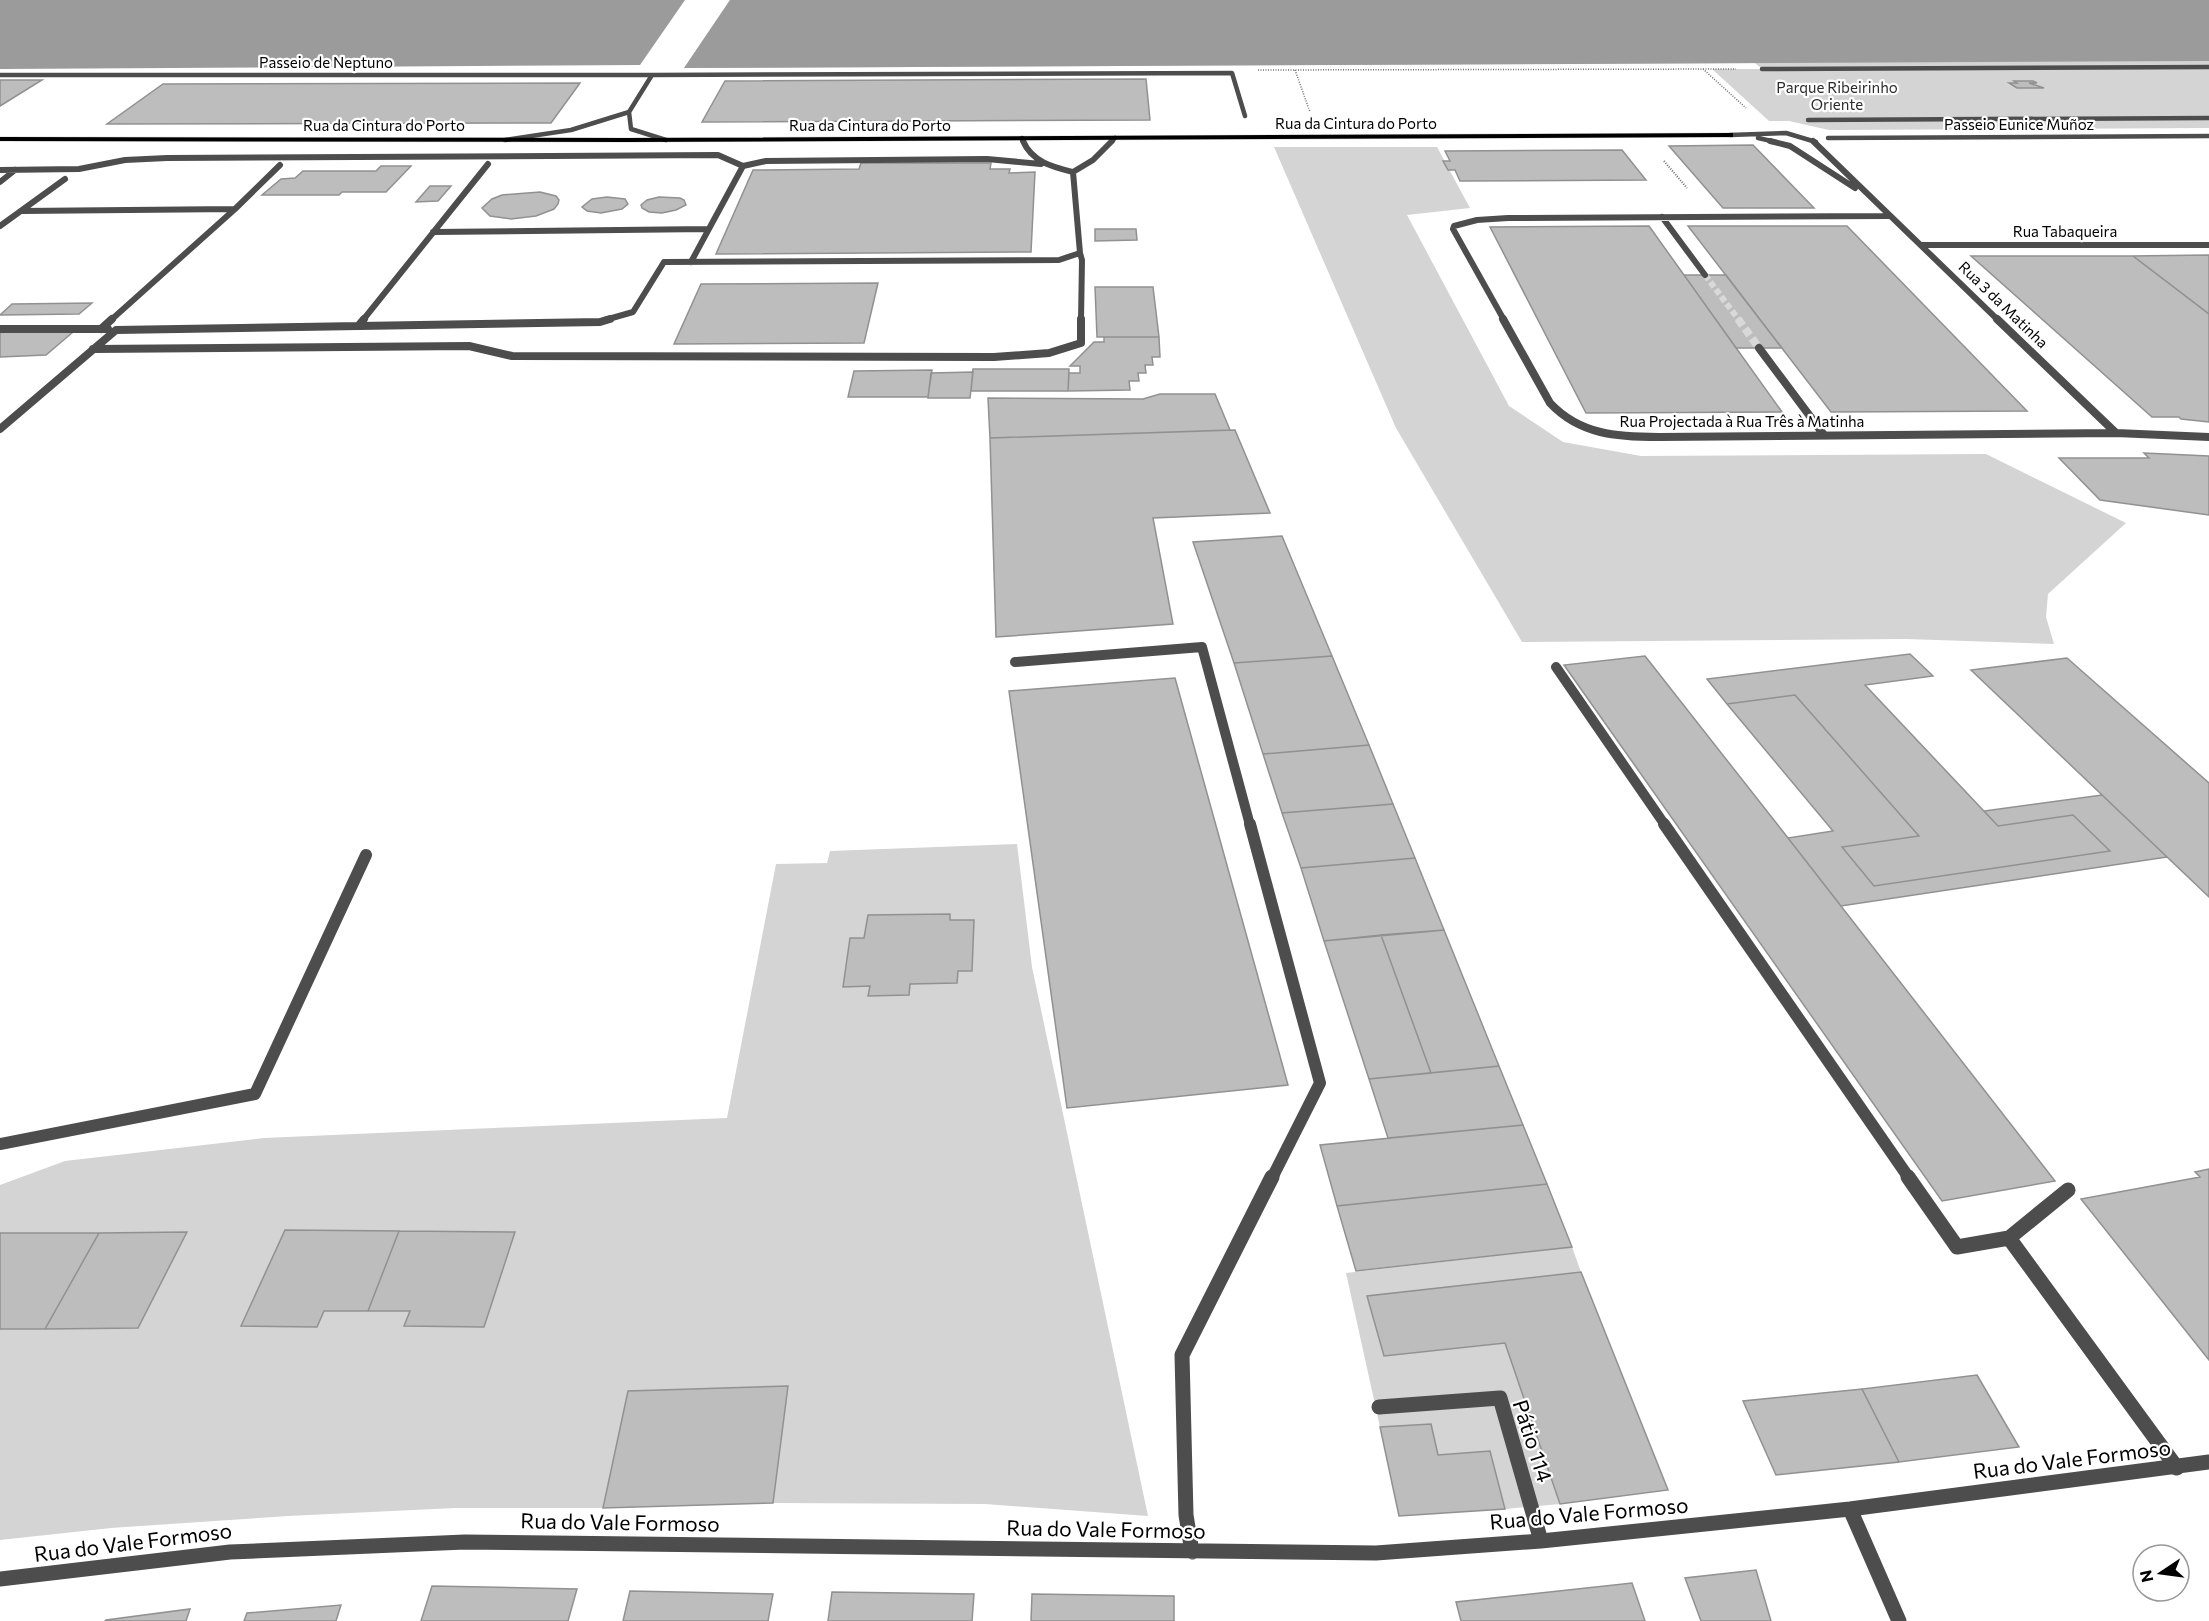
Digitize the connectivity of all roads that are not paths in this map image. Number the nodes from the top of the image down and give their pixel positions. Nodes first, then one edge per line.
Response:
1 (2209, 67) edge
2 (1762, 69) road end
3 (0, 75) edge
4 (652, 75) junction
5 (629, 112) junction
6 (1245, 116) dead end
7 (2209, 118) edge
8 (1808, 120) dead end
9 (1730, 135) junction
10 (2199, 136) junction
11 (2209, 136) edge
12 (1022, 138) junction
13 (1115, 138) junction
14 (1828, 138) dead end
15 (0, 139) edge
16 (504, 140) junction
17 (666, 140) junction
18 (2209, 143) edge
19 (488, 164) dead end
20 (1041, 164) junction
21 (280, 165) dead end
22 (743, 166) junction
23 (0, 170) edge
24 (15, 170) junction
25 (1073, 172) junction
26 (65, 179) dead end
27 (0, 182) edge
28 (1870, 198) junction
29 (235, 209) junction
30 (21, 211) junction
31 (1889, 216) junction
32 (1662, 217) junction
33 (0, 226) edge
34 (708, 229) junction
35 (433, 232) junction
36 (1921, 245) junction
37 (2209, 245) edge
38 (1080, 253) junction
39 (691, 262) junction
40 (1705, 275) tunnel mouth
41 (360, 325) junction
42 (0, 329) edge
43 (101, 329) junction
44 (126, 329) junction
45 (1759, 348) tunnel mouth
46 (93, 349) junction
47 (0, 429) edge
48 (2116, 433) junction
49 (1824, 435) junction
50 (2209, 437) edge
51 (1015, 662) dead end
52 (1556, 667) dead end
53 (366, 855) dead end
54 (0, 1144) edge
55 (2068, 1190) dead end
56 (2009, 1238) junction
57 (1379, 1407) dead end
58 (2209, 1462) edge
59 (2177, 1468) junction
60 (1850, 1509) junction
61 (1542, 1541) junction
62 (1192, 1552) junction
63 (0, 1579) edge
64 (1899, 1621) edge

1 - 2 street
3 - 4 street, Passeio de Neptuno
4 - 5 street
4 - 6 street, Passeio de Neptuno
5 - 16 street
5 - 17 street
7 - 8 street
9 - 13 main road, Rua da Cintura do Porto
9 - 28 street, Rua 3 da Matinha
9 - 28 street, Rua 3 da Matinha
10 - 11 street, Passeio Eunice Muñoz
10 - 14 street, Passeio Eunice Muñoz
10 - 18 street
12 - 13 main road, Rua da Cintura do Porto
12 - 17 main road, Rua da Cintura do Porto
12 - 20 street
13 - 25 street
15 - 16 main road, Rua da Cintura do Porto
16 - 17 main road, Rua da Cintura do Porto
19 - 35 street
20 - 22 street
20 - 25 street
21 - 29 street
22 - 24 street
22 - 34 street
23 - 24 street
24 - 27 street
25 - 38 street
26 - 30 street
28 - 31 street, Rua 3 da Matinha
29 - 30 street
29 - 43 street
30 - 33 street
31 - 32 street, Rua Projectada à Rua Três à Matinha
31 - 36 street, Rua 3 da Matinha
32 - 40 street
32 - 49 street, Rua Projectada à Rua Três à Matinha
34 - 35 street
34 - 39 street
35 - 41 street
36 - 37 street, Rua Tabaqueira
36 - 48 street, Rua 3 da Matinha
38 - 39 street
38 - 46 street
39 - 41 street
41 - 44 street
42 - 43 street
43 - 44 street
44 - 46 street
45 - 49 street
46 - 47 street
48 - 49 street, Rua Projectada à Rua Três à Matinha
48 - 50 street, Rua Projectada à Rua Três à Matinha
51 - 62 street
52 - 56 street
53 - 54 street
55 - 56 street
56 - 59 street
57 - 61 street, Pátio 114
58 - 59 street, Rua do Vale Formoso
59 - 60 street, Rua do Vale Formoso
60 - 61 street, Rua do Vale Formoso
60 - 64 street
61 - 62 street, Rua do Vale Formoso
62 - 63 street, Rua do Vale Formoso

